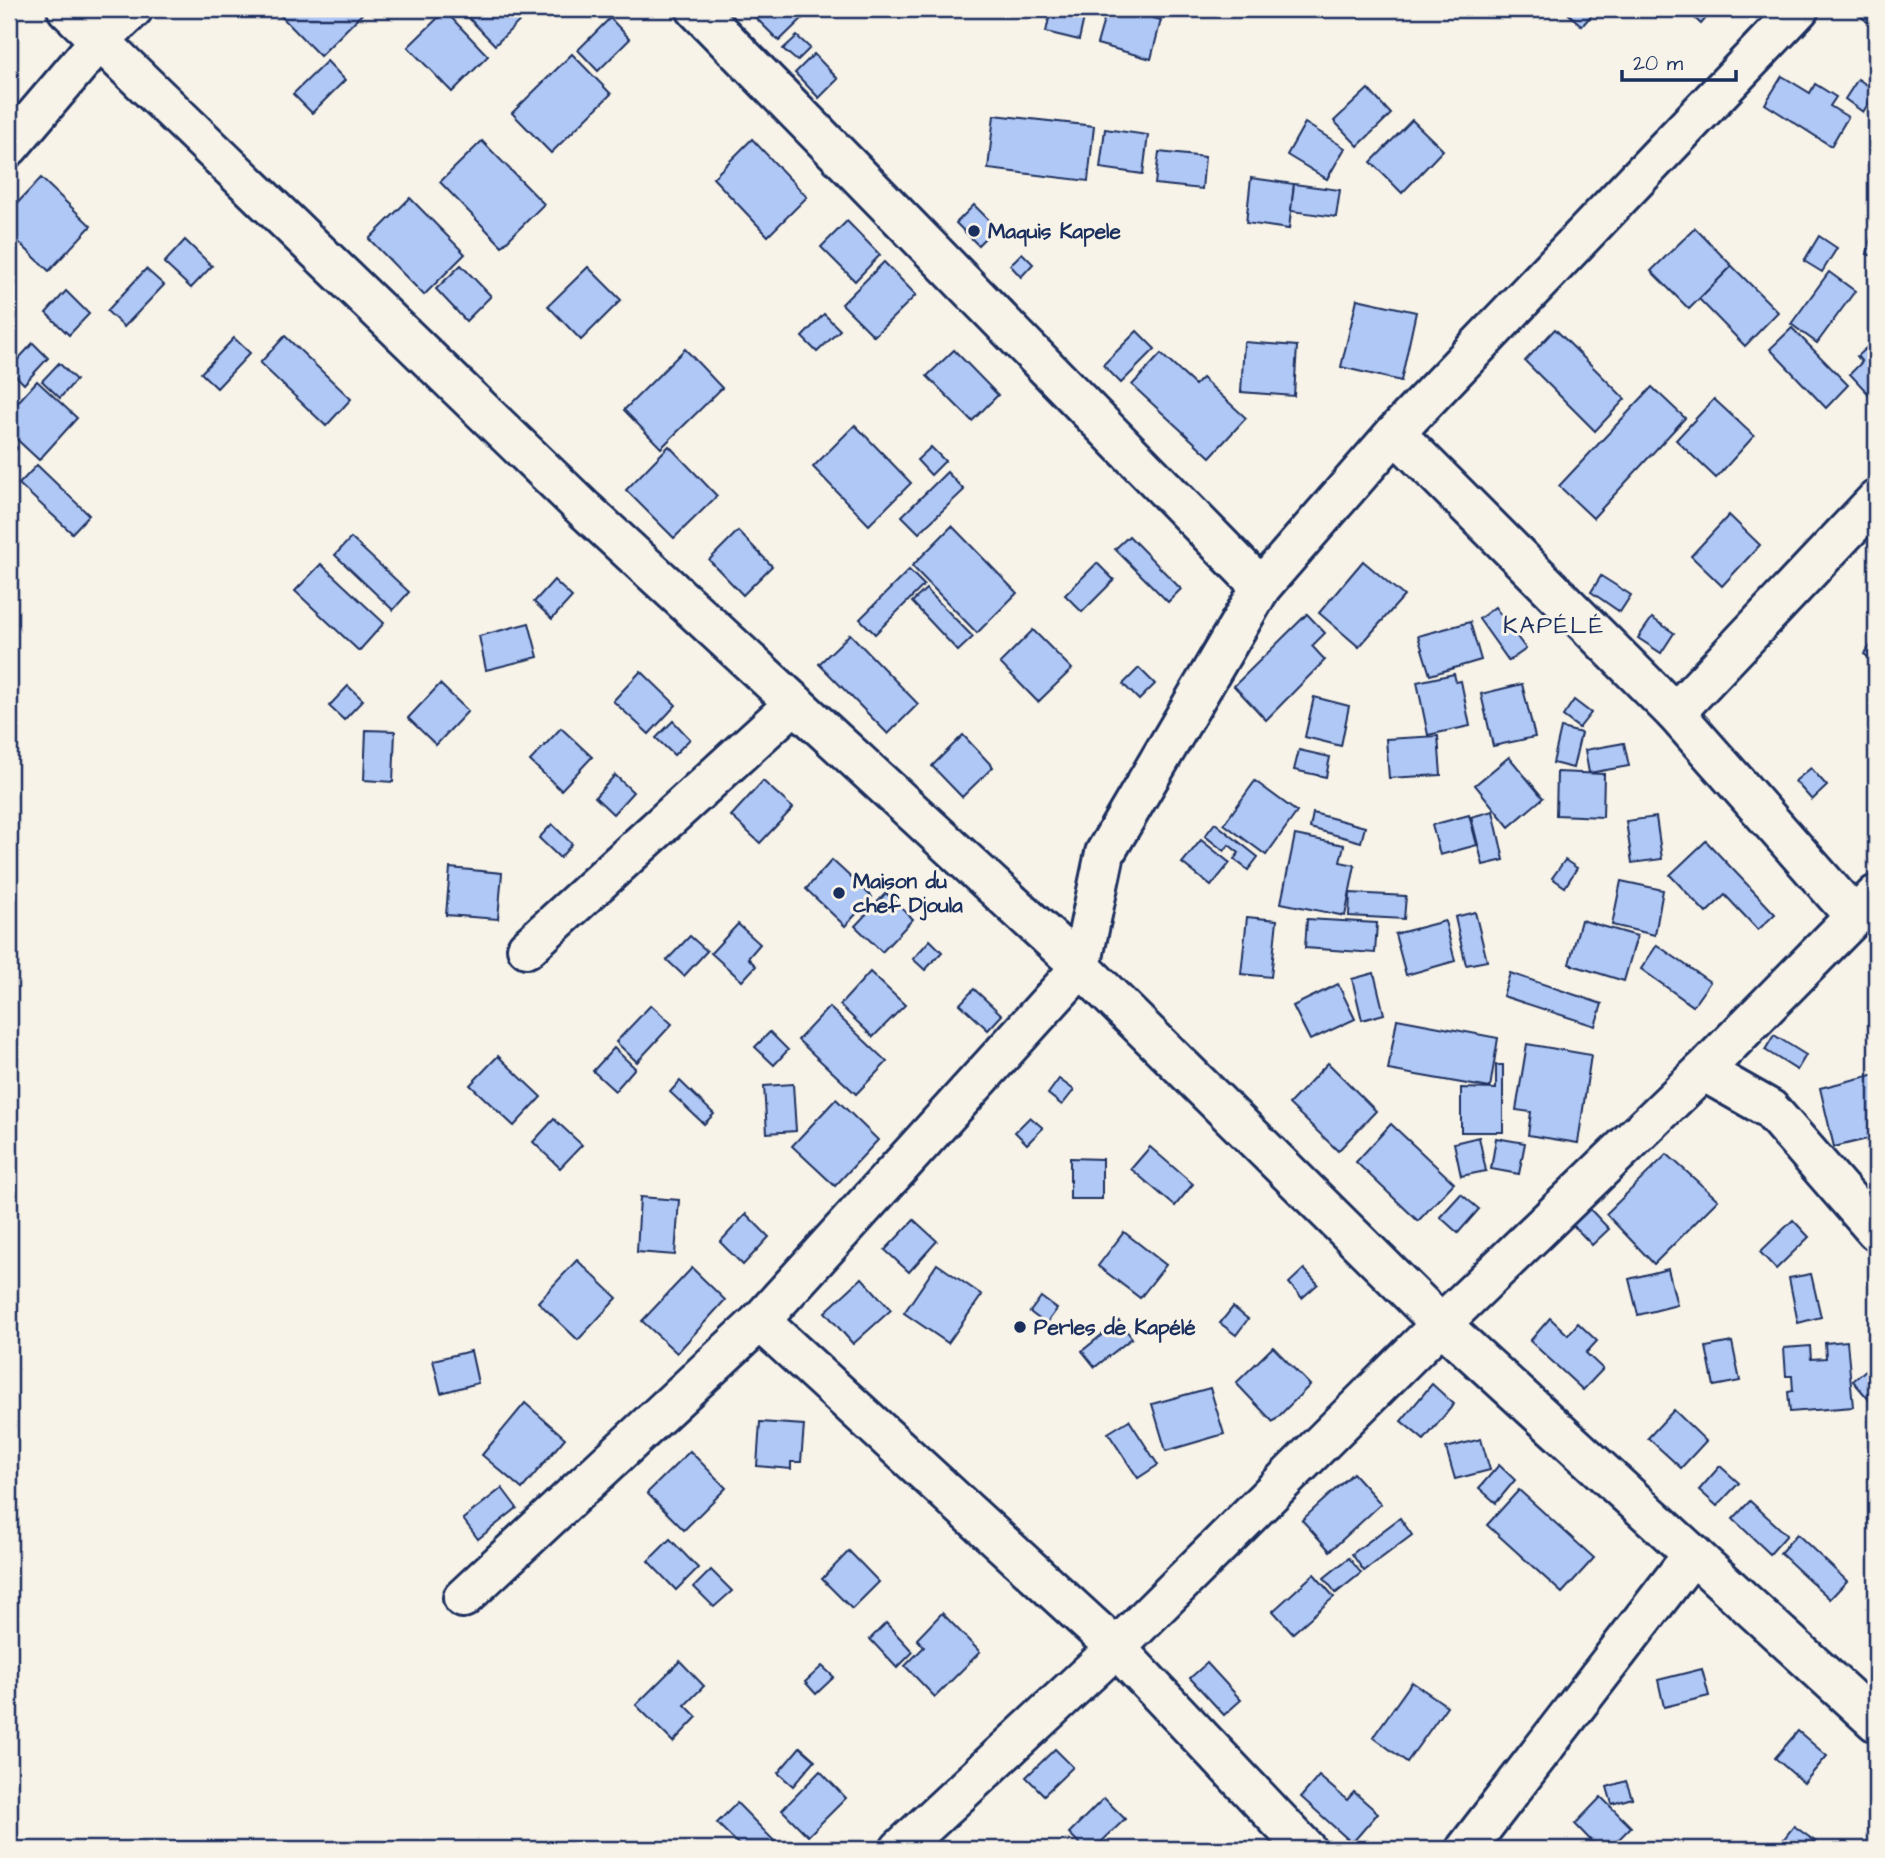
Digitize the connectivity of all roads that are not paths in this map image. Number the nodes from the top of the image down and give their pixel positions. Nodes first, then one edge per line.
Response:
1 (67, 9) edge
2 (133, 9) edge
3 (696, 9) edge
4 (1799, 9) edge
5 (99, 41) junction
6 (9, 147) edge
7 (1395, 433) junction
8 (1876, 500) edge
9 (1261, 587) junction
10 (794, 703) junction
11 (1675, 713) junction
12 (1866, 906) edge
13 (527, 948) dead end
14 (1081, 967) junction
15 (1703, 1072) junction
16 (1876, 1231) edge
17 (760, 1321) junction
18 (1441, 1324) junction
19 (1693, 1554) junction
20 (463, 1598) dead end
21 (1116, 1648) junction
22 (1876, 1723) edge
23 (900, 1849) edge
24 (1306, 1849) edge
25 (1466, 1849) edge

1 - 5 street
2 - 5 street
3 - 9 street
4 - 7 street
5 - 6 street
5 - 10 street
7 - 9 street
7 - 11 street
8 - 11 street
9 - 14 street
10 - 13 street
10 - 14 street
11 - 12 street
12 - 15 street
14 - 17 street
14 - 18 street
15 - 16 street
15 - 18 street
17 - 20 street
17 - 21 street
18 - 19 street
18 - 21 street
19 - 22 street
19 - 25 street
21 - 23 street
21 - 24 street

